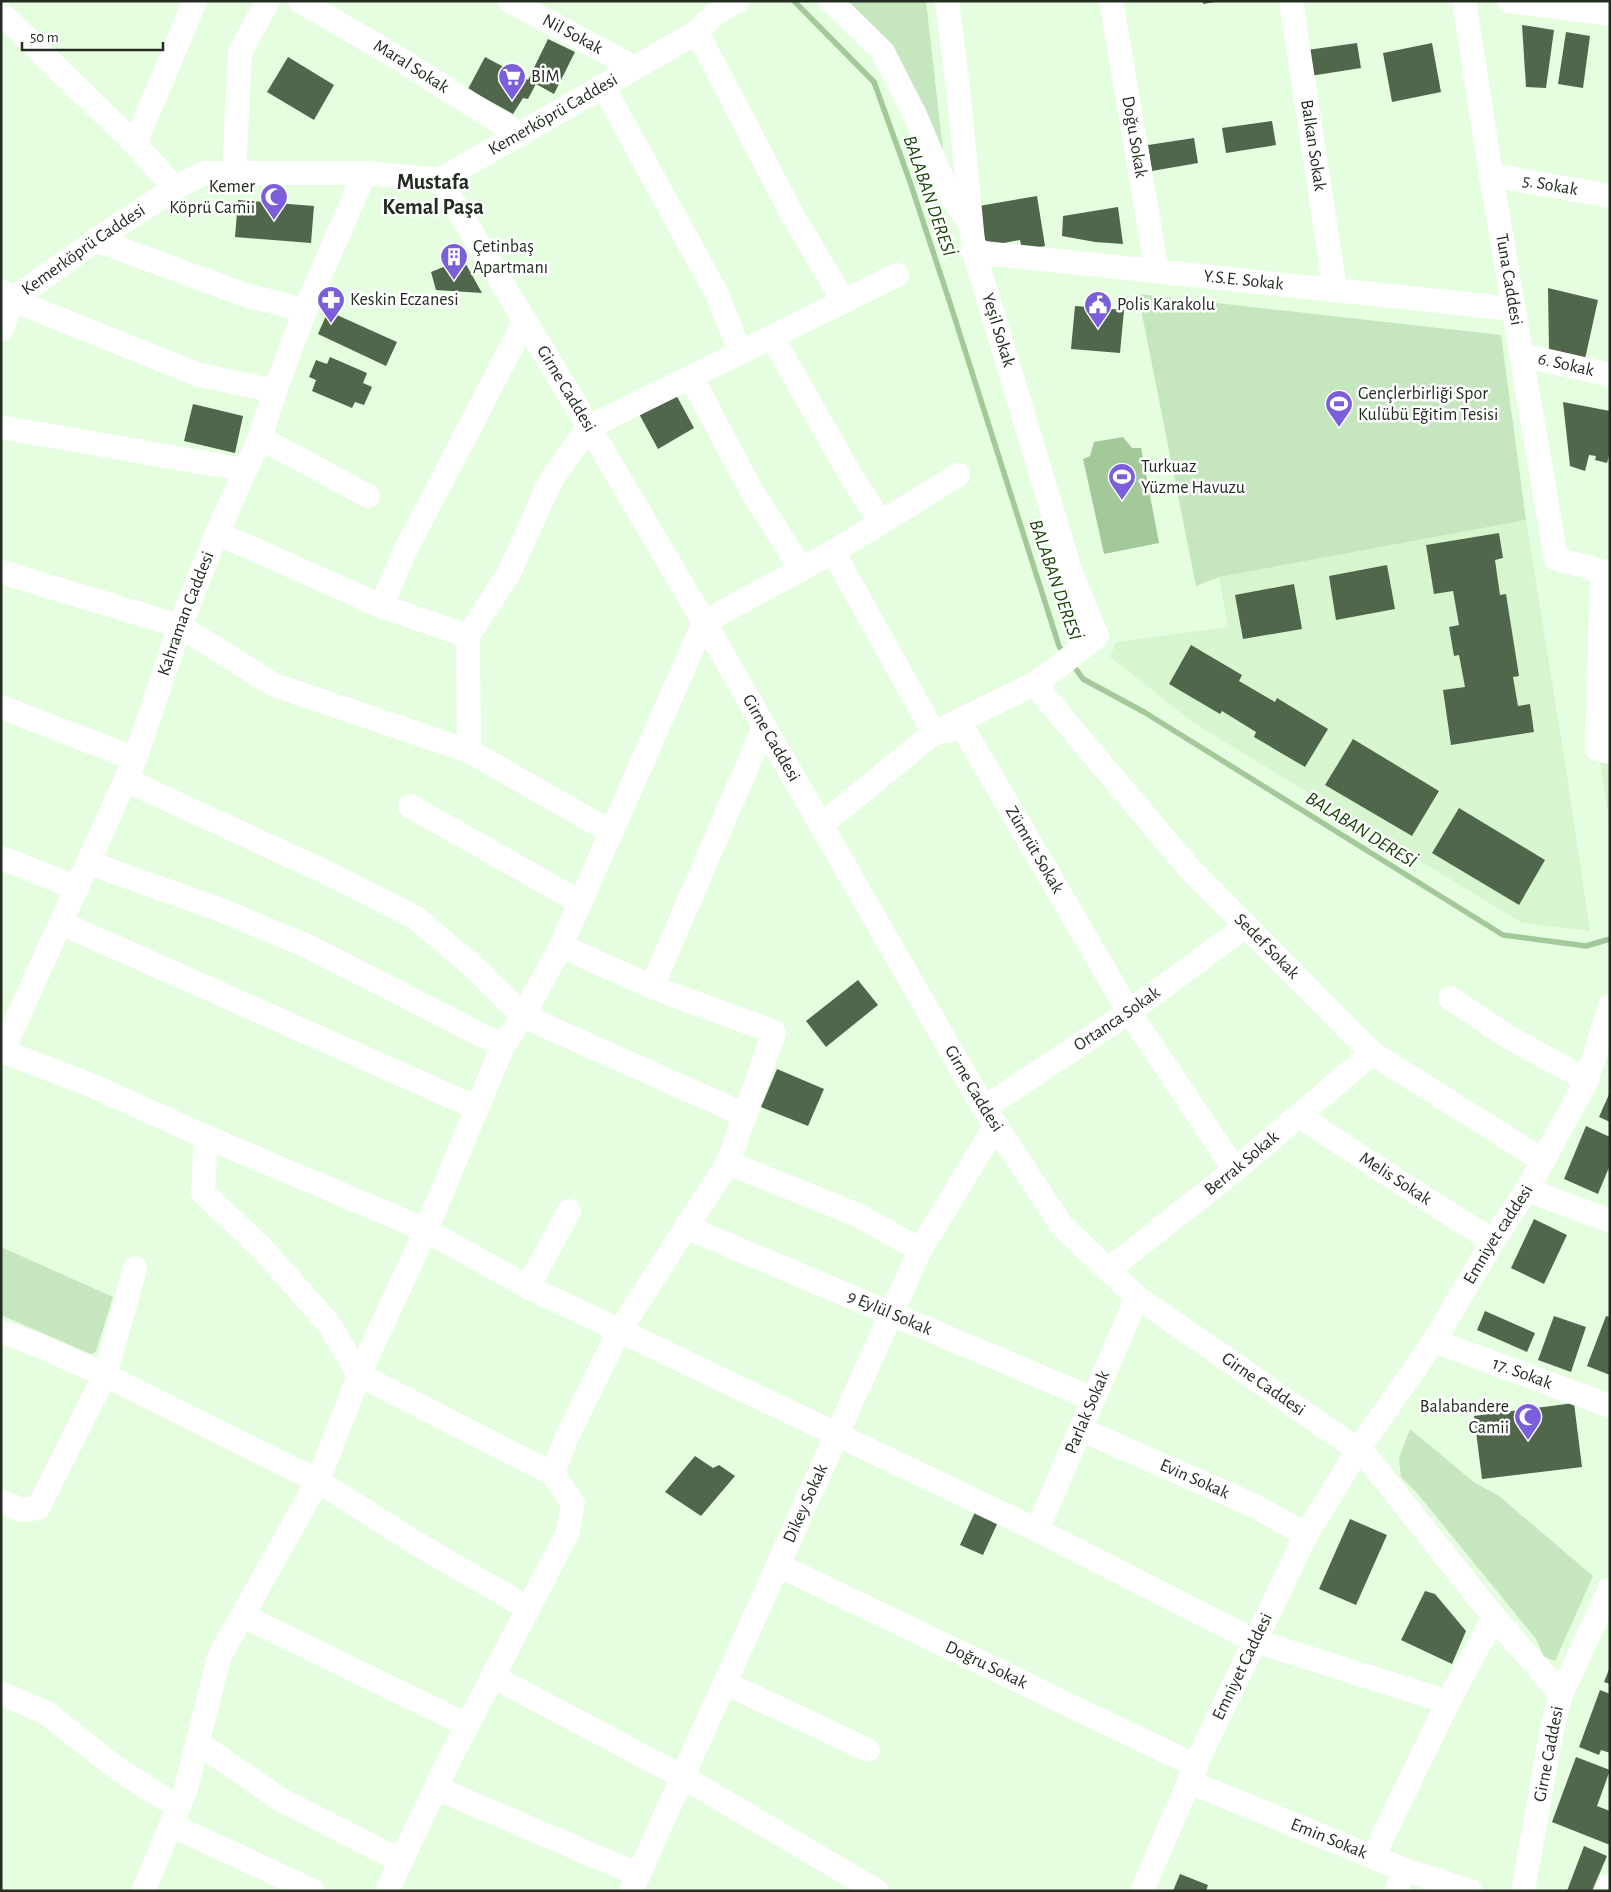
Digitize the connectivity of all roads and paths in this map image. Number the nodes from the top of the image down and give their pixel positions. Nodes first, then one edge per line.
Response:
1 (195, 1) edge
2 (268, 1) edge
3 (300, 1) edge
4 (510, 1) edge
5 (737, 1) edge
6 (831, 1) edge
7 (947, 1) edge
8 (1111, 1) edge
9 (1291, 1) edge
10 (1464, 1) edge
11 (1509, 1) edge
12 (709, 8) edge
13 (1, 13) edge
14 (1610, 14) edge
15 (698, 32) junction
16 (635, 68) junction
17 (603, 86) junction
18 (520, 135) junction
19 (135, 144) junction
20 (234, 174) junction
21 (365, 174) junction
22 (1491, 175) junction
23 (440, 180) junction
24 (175, 188) junction
25 (1610, 196) edge
26 (971, 226) junction
27 (96, 240) junction
28 (974, 252) junction
29 (1157, 272) junction
30 (898, 275) dead end
31 (1335, 290) junction
32 (5, 300) edge
33 (844, 302) junction
34 (1514, 309) junction
35 (305, 310) junction
36 (525, 321) junction
37 (1, 330) edge
38 (772, 337) junction
39 (740, 353) junction
40 (1522, 355) junction
41 (1610, 375) edge
42 (691, 377) junction
43 (275, 391) junction
44 (1, 427) edge
45 (590, 428) junction
46 (260, 438) junction
47 (245, 470) junction
48 (958, 475) dead end
49 (368, 496) dead end
50 (881, 523) junction
51 (217, 533) junction
52 (833, 552) junction
53 (801, 569) junction
54 (1, 572) edge
55 (1606, 572) edge
56 (381, 606) junction
57 (704, 622) junction
58 (180, 626) junction
59 (468, 636) junction
60 (1044, 678) junction
61 (1, 707) edge
62 (764, 727) junction
63 (934, 733) junction
64 (469, 751) junction
65 (1610, 752) edge
66 (135, 758) junction
67 (126, 780) junction
68 (410, 806) dead end
69 (821, 825) junction
70 (611, 832) junction
71 (1, 858) edge
72 (88, 864) junction
73 (77, 888) junction
74 (580, 902) junction
75 (61, 923) junction
76 (1246, 926) junction
77 (561, 946) junction
78 (652, 987) junction
79 (1450, 998) dead end
80 (1610, 1006) edge
81 (1129, 1012) junction
82 (523, 1016) junction
83 (503, 1046) junction
84 (2, 1052) edge
85 (1372, 1053) junction
86 (1587, 1080) junction
87 (477, 1108) junction
88 (745, 1115) junction
89 (990, 1116) junction
90 (1299, 1116) junction
91 (206, 1137) junction
92 (1542, 1160) junction
93 (728, 1163) junction
94 (1235, 1170) junction
95 (1528, 1190) junction
96 (570, 1211) dead end
97 (1610, 1222) edge
98 (686, 1227) junction
99 (426, 1230) junction
100 (1493, 1241) junction
101 (920, 1250) junction
102 (135, 1268) dead end
103 (1108, 1270) junction
104 (528, 1288) junction
105 (1137, 1297) junction
106 (892, 1314) junction
107 (619, 1331) junction
108 (1, 1332) edge
109 (1434, 1340) junction
110 (105, 1375) junction
111 (359, 1375) junction
112 (1093, 1399) junction
113 (1610, 1406) edge
114 (1080, 1429) junction
115 (837, 1434) junction
116 (1358, 1450) junction
117 (553, 1474) junction
118 (318, 1481) junction
119 (1, 1501) edge
120 (1037, 1530) junction
121 (1306, 1535) junction
122 (778, 1565) junction
123 (1609, 1590) edge
124 (528, 1608) junction
125 (243, 1616) junction
126 (1494, 1617) junction
127 (1254, 1641) junction
128 (492, 1676) junction
129 (725, 1683) junction
130 (1561, 1694) junction
131 (3, 1697) edge
132 (1448, 1702) junction
133 (467, 1725) junction
134 (197, 1742) junction
135 (868, 1750) dead end
136 (1192, 1774) junction
137 (683, 1777) junction
138 (436, 1788) junction
139 (175, 1816) junction
140 (1373, 1857) junction
141 (401, 1861) junction
142 (1401, 1881) edge
143 (635, 1883) edge
144 (1610, 1885) edge
145 (144, 1891) edge
146 (313, 1891) edge
147 (387, 1891) edge
148 (877, 1891) edge
149 (1142, 1891) edge
150 (1470, 1891) edge
151 (1523, 1891) edge
152 (1607, 1891) edge

1 - 19 street
2 - 20 street
3 - 18 street, Maral Sokak
4 - 16 street, Nil Sokak
5 - 12 street, Kemerköprü Caddesi
6 - 26 street
7 - 26 street, Yeşil Sokak
8 - 29 street, Doğu Sokak
9 - 31 street, Balkan Sokak
10 - 22 street, Tuna Caddesi
11 - 14 street
12 - 15 street, Kemerköprü Caddesi
13 - 19 street
15 - 16 street, Kemerköprü Caddesi
15 - 33 street
16 - 17 street, Kemerköprü Caddesi
17 - 18 street, Kemerköprü Caddesi
17 - 39 street
18 - 23 street, Kemerköprü Caddesi
19 - 24 street
20 - 21 street, Kemerköprü Caddesi
20 - 24 street, Kemerköprü Caddesi
21 - 23 street, Kemerköprü Caddesi
21 - 35 street, Kahraman Caddesi
22 - 25 street, 5. Sokak
22 - 34 street, Tuna Caddesi
23 - 36 street, Girne Caddesi
24 - 27 street, Kemerköprü Caddesi
26 - 28 street, Yeşil Sokak
27 - 32 street, Kemerköprü Caddesi
27 - 35 street
28 - 29 street, Y.S.E. Sokak
28 - 60 street, Yeşil Sokak
29 - 31 street, Y.S.E. Sokak
30 - 33 street
31 - 34 street, Y.S.E. Sokak
32 - 37 street
32 - 43 street
33 - 38 street
34 - 40 street, Tuna Caddesi
35 - 43 street, Kahraman Caddesi
36 - 45 street, Girne Caddesi
36 - 56 street
38 - 39 street
38 - 50 street
39 - 42 street
40 - 41 street, 6. Sokak
40 - 55 street, Tuna Caddesi
42 - 45 street
42 - 53 street
43 - 46 street, Kahraman Caddesi
44 - 47 street
45 - 57 street, Girne Caddesi
45 - 59 street
46 - 47 street, Kahraman Caddesi
46 - 49 street
47 - 51 street, Kahraman Caddesi
48 - 50 street
50 - 52 street
51 - 56 street
51 - 58 street, Kahraman Caddesi
52 - 53 street
52 - 63 street
53 - 57 street
54 - 58 street
55 - 65 street
56 - 59 street
57 - 62 street, Girne Caddesi
57 - 70 street
58 - 64 street
58 - 66 street, Kahraman Caddesi
59 - 64 street
60 - 63 street
60 - 76 street, Sedef Sokak
61 - 66 street
62 - 69 street, Girne Caddesi
62 - 78 street
63 - 69 street
63 - 81 street, Zümrüt Sokak
64 - 70 street
66 - 67 street, Kahraman Caddesi
67 - 72 street, Kahraman Caddesi
67 - 82 street
68 - 74 street
69 - 89 street, Girne Caddesi
70 - 74 street
71 - 73 street
72 - 73 street, Kahraman Caddesi
72 - 83 street
73 - 75 street, Kahraman Caddesi
74 - 77 street
75 - 84 street, Kahraman Caddesi
75 - 87 street
76 - 81 street, Ortanca Sokak
76 - 85 street, Sedef Sokak
77 - 78 street
77 - 82 street
78 - 88 street
79 - 86 street
80 - 86 street, Emniyet caddesi
81 - 89 street, Ortanca Sokak
81 - 94 street, Zümrüt Sokak
82 - 83 street
82 - 88 street
83 - 87 street
84 - 91 street
85 - 90 street, Berrak Sokak
85 - 92 street, Sedef Sokak
86 - 92 street, Emniyet caddesi
87 - 99 street
88 - 93 street
89 - 101 street, Dikey Sokak
89 - 103 street, Girne Caddesi
90 - 94 street, Berrak Sokak
90 - 100 street, Melis Sokak
91 - 99 street
91 - 111 street
92 - 95 street, Emniyet caddesi
93 - 98 street
93 - 101 street
94 - 103 street, Berrak Sokak
95 - 97 street
95 - 100 street, Emniyet caddesi
96 - 104 street
98 - 106 street, 9 Eylül Sokak
98 - 107 street
99 - 104 street
99 - 111 street
100 - 109 street, Emniyet caddesi
101 - 106 street, Dikey Sokak
102 - 110 street
103 - 105 street, Girne Caddesi
104 - 107 street
105 - 112 street, Parlak Sokak
105 - 116 street, Girne Caddesi
106 - 112 street, 9 Eylül Sokak
106 - 115 street, Dikey Sokak
107 - 115 street
107 - 117 street
108 - 110 street
109 - 113 street, 17. Sokak
109 - 116 street, Emniyet caddesi
110 - 118 street
110 - 119 street
111 - 117 street
111 - 118 street
112 - 114 street, Parlak Sokak
114 - 120 street, Parlak Sokak
114 - 121 street, Evin Sokak
115 - 120 street
115 - 122 street, Dikey Sokak
116 - 121 street, Emniyet Caddesi
116 - 126 street, Girne Caddesi
117 - 124 street
118 - 124 street
118 - 125 street
120 - 127 street
121 - 127 street, Emniyet Caddesi
122 - 129 street, Dikey Sokak
122 - 136 street, Doğru Sokak
123 - 130 street
124 - 128 street
125 - 133 street
125 - 134 street
126 - 130 street, Girne Caddesi
126 - 132 street
127 - 132 street
127 - 136 street, Emniyet Caddesi
128 - 133 street
128 - 137 street
129 - 135 street
129 - 137 street, Dikey Sokak
130 - 151 street, Girne Caddesi
131 - 139 street
132 - 140 street
133 - 138 street
134 - 139 street
134 - 141 street
136 - 140 street, Emin Sokak
136 - 149 street, Emniyet Caddesi
137 - 143 street, Dikey Sokak
137 - 148 street
138 - 141 street
138 - 143 street
139 - 145 street
139 - 146 street
140 - 142 street, Emin Sokak
141 - 147 street
142 - 150 street, Emin Sokak
144 - 152 street

